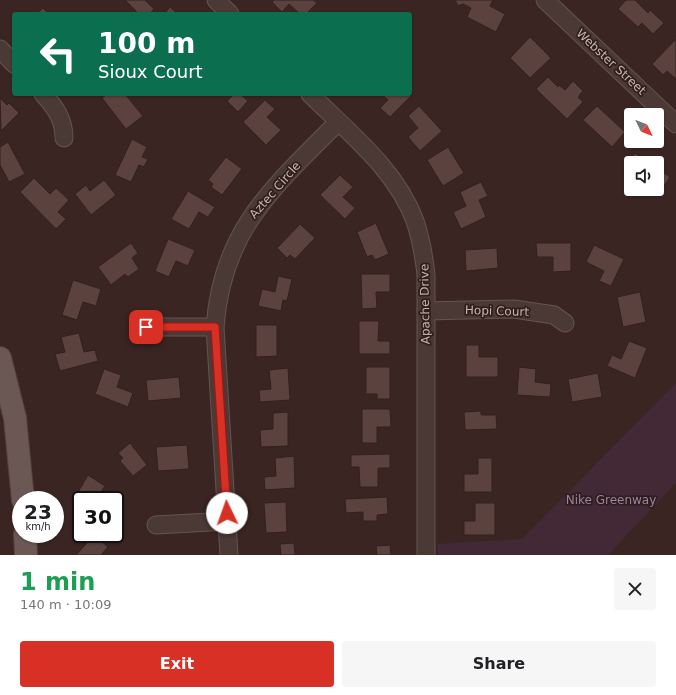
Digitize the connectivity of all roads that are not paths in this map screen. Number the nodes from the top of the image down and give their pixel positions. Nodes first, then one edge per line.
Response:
1 (216, 0) edge
2 (545, 0) edge
3 (228, 12) edge
4 (0, 49) edge
5 (12, 62) edge
6 (45, 96) edge
7 (312, 96) edge
8 (338, 122) junction
9 (676, 124) edge
10 (64, 138) dead end
11 (426, 311) junction
12 (565, 323) dead end
13 (146, 327) dead end
14 (215, 327) junction
15 (0, 358) edge
16 (22, 491) edge
17 (228, 521) junction
18 (156, 526) dead end
19 (25, 543) edge
20 (26, 555) edge
21 (229, 555) edge
22 (426, 555) edge

1 - 3 street
2 - 9 street, Webster Street
4 - 5 street
6 - 10 street
7 - 8 street, Apache Drive
8 - 11 street, Apache Drive
8 - 14 street, Aztec Circle
11 - 12 street, Hopi Court
11 - 22 street, Apache Drive
13 - 14 street
14 - 17 street, Aztec Circle
15 - 16 main road
17 - 18 street
17 - 21 street, Aztec Circle
19 - 20 main road

